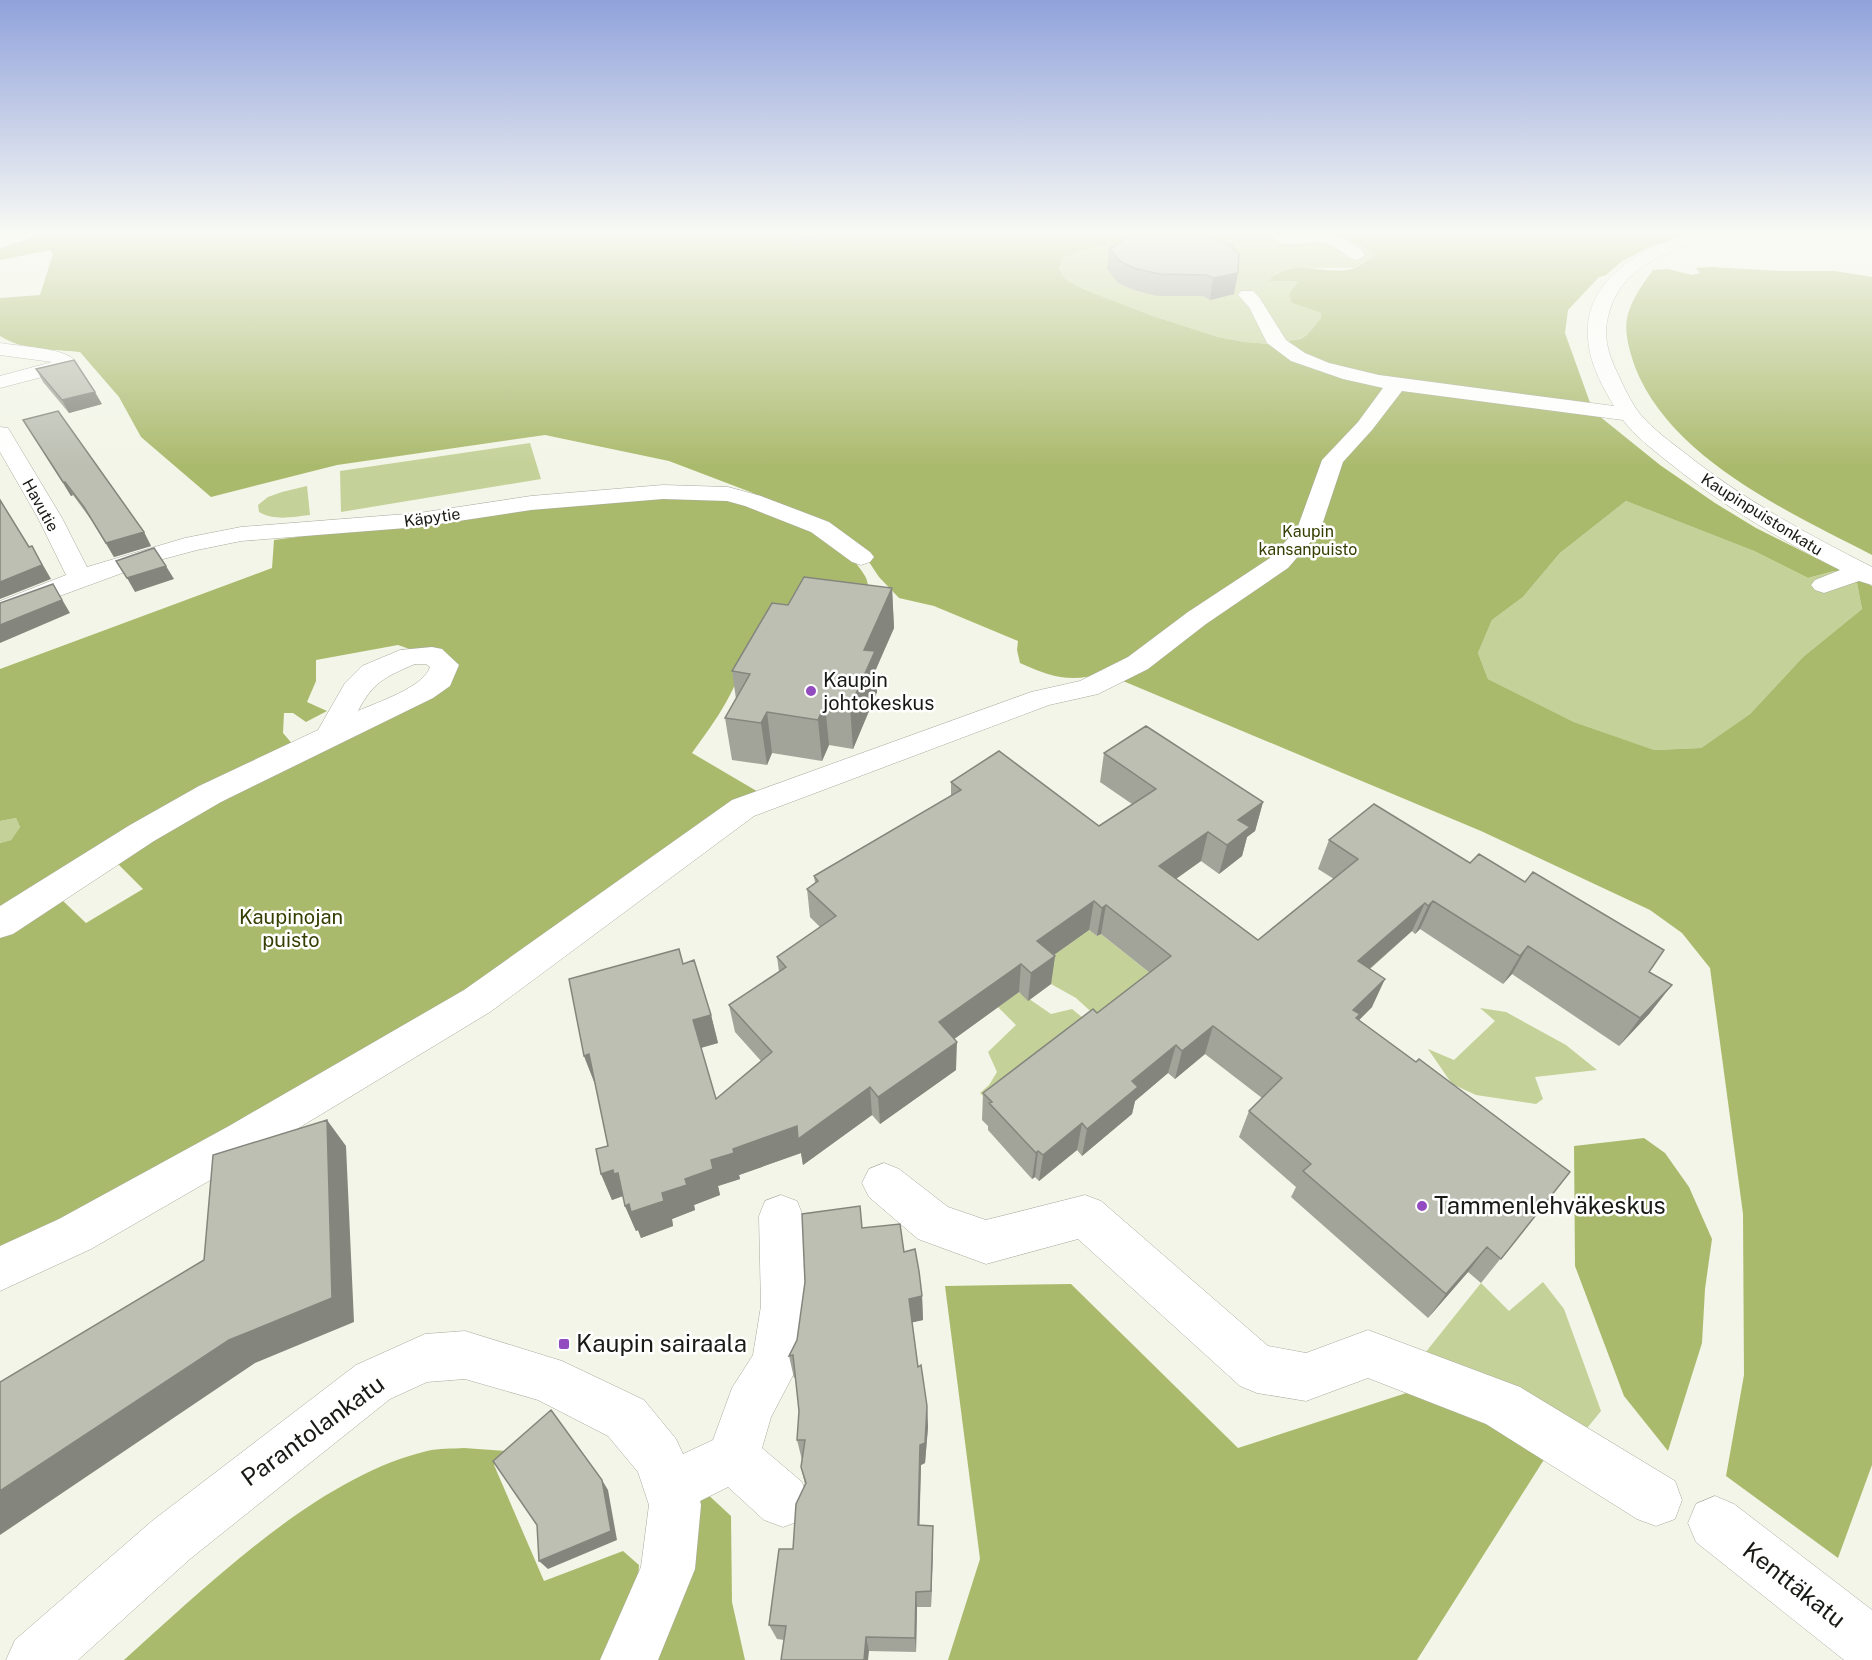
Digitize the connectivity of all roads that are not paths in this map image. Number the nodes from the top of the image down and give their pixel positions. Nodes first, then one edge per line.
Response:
1 (1261, 311) edge
2 (1599, 311) edge
3 (0, 349) edge
4 (0, 382) edge
5 (1397, 383) junction
6 (1629, 414) junction
7 (3, 444) edge
8 (861, 557) dead end
9 (1866, 574) edge
10 (80, 578) junction
11 (1824, 585) dead end
12 (0, 610) edge
13 (331, 734) dead end
14 (0, 924) edge
15 (884, 1184) dead end
16 (781, 1215) dead end
17 (0, 1269) edge
18 (733, 1457) junction
19 (670, 1488) junction
20 (1656, 1500) dead end
21 (783, 1501) dead end
22 (1715, 1523) dead end
23 (1872, 1646) edge
24 (34, 1660) edge
25 (629, 1660) edge

1 - 5 street
2 - 6 street, Kaupinpuistonkatu
3 - 4 street
5 - 6 street
5 - 17 street
6 - 9 street, Kaupinpuistonkatu
7 - 10 street, Havutie
8 - 10 street, Käpytie
9 - 11 street
10 - 12 street, Käpytie
13 - 14 street
15 - 20 street
16 - 18 street
18 - 19 street
18 - 21 street
19 - 24 street, Parantolankatu
19 - 25 street, Parantolankatu
22 - 23 street, Kenttäkatu

